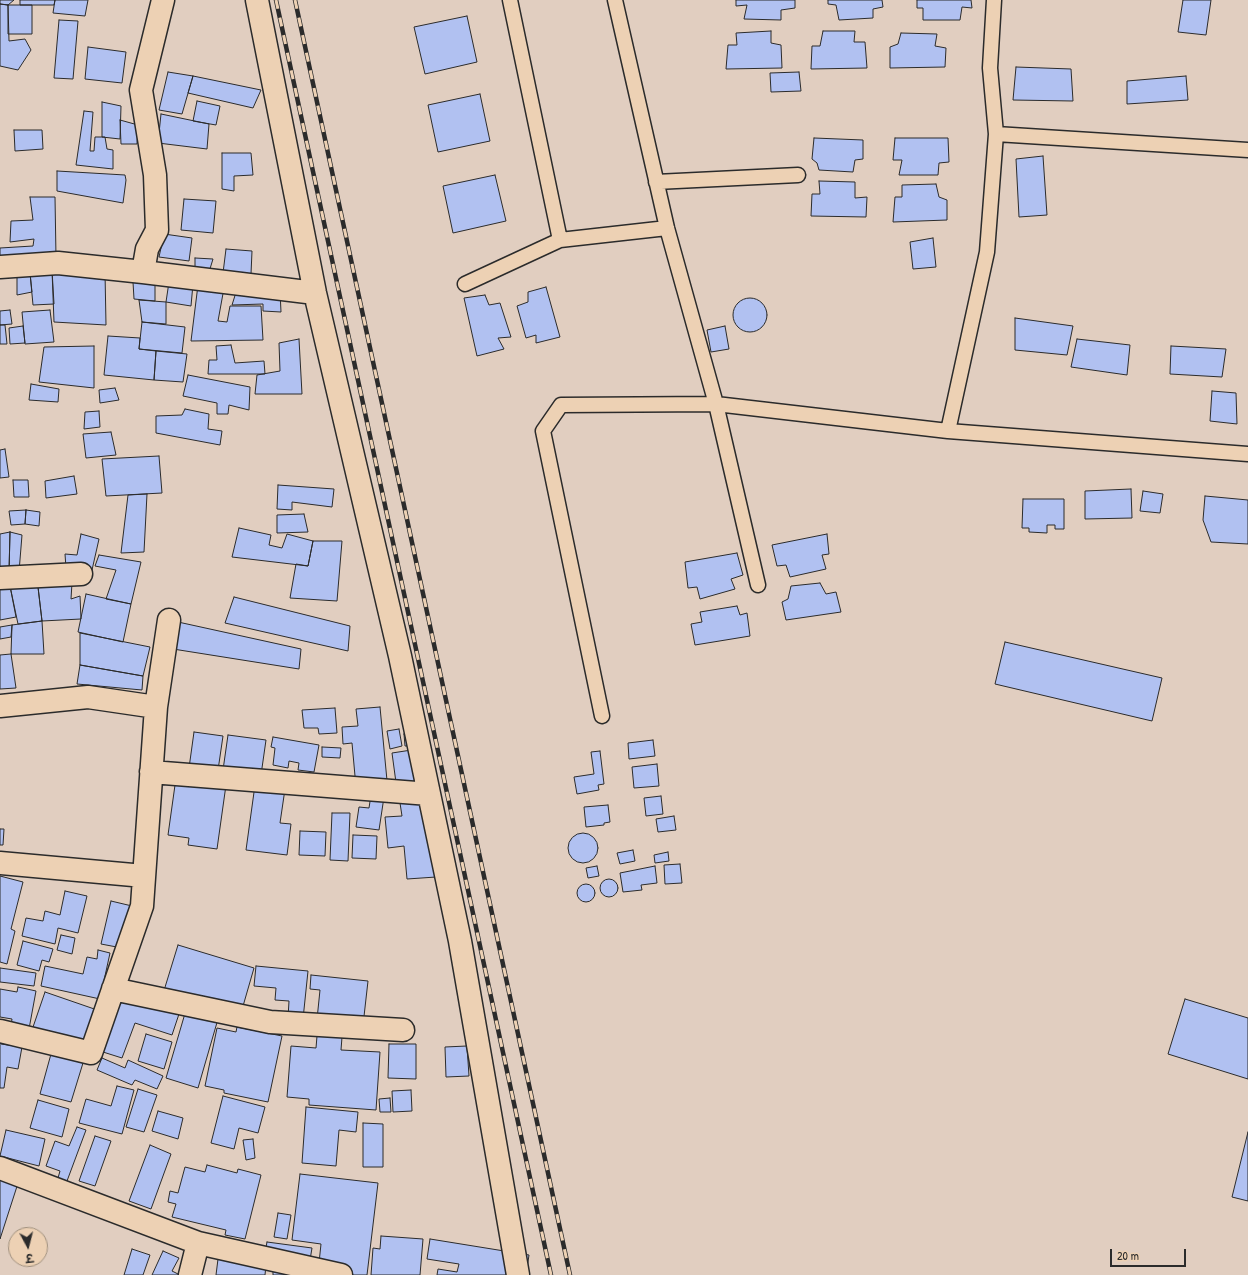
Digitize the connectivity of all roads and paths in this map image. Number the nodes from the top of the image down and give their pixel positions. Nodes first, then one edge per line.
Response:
1 (163, 0) edge
2 (257, 0) edge
3 (510, 0) edge
4 (615, 0) edge
5 (994, 0) edge
6 (996, 134) junction
7 (1248, 150) edge
8 (798, 175) dead end
9 (656, 182) junction
10 (667, 228) junction
11 (560, 240) junction
12 (0, 267) edge
13 (143, 272) junction
14 (465, 284) dead end
15 (315, 293) junction
16 (716, 404) junction
17 (948, 431) junction
18 (1248, 454) edge
19 (81, 574) dead end
20 (0, 578) edge
21 (758, 585) dead end
22 (169, 620) dead end
23 (0, 706) edge
24 (156, 707) junction
25 (602, 716) dead end
26 (151, 772) junction
27 (429, 794) junction
28 (0, 863) edge
29 (144, 876) junction
30 (113, 989) junction
31 (403, 1030) dead end
32 (0, 1031) edge
33 (0, 1168) edge
34 (198, 1243) junction
35 (190, 1275) edge
36 (341, 1275) edge
37 (518, 1275) edge

1 - 13 street
2 - 15 street
3 - 11 lane
4 - 9 lane
5 - 6 lane
6 - 7 lane
6 - 17 lane
8 - 9 lane
9 - 10 lane
10 - 11 lane
10 - 16 lane
11 - 14 lane
12 - 13 street
13 - 15 street
15 - 27 street
16 - 17 lane
16 - 21 lane
16 - 25 lane
17 - 18 lane
19 - 20 street
22 - 24 street
23 - 24 street
24 - 26 street
26 - 27 street
26 - 29 street
27 - 37 street
28 - 29 street
29 - 30 street
30 - 31 street
30 - 32 street
33 - 34 street
34 - 35 street
34 - 36 street

